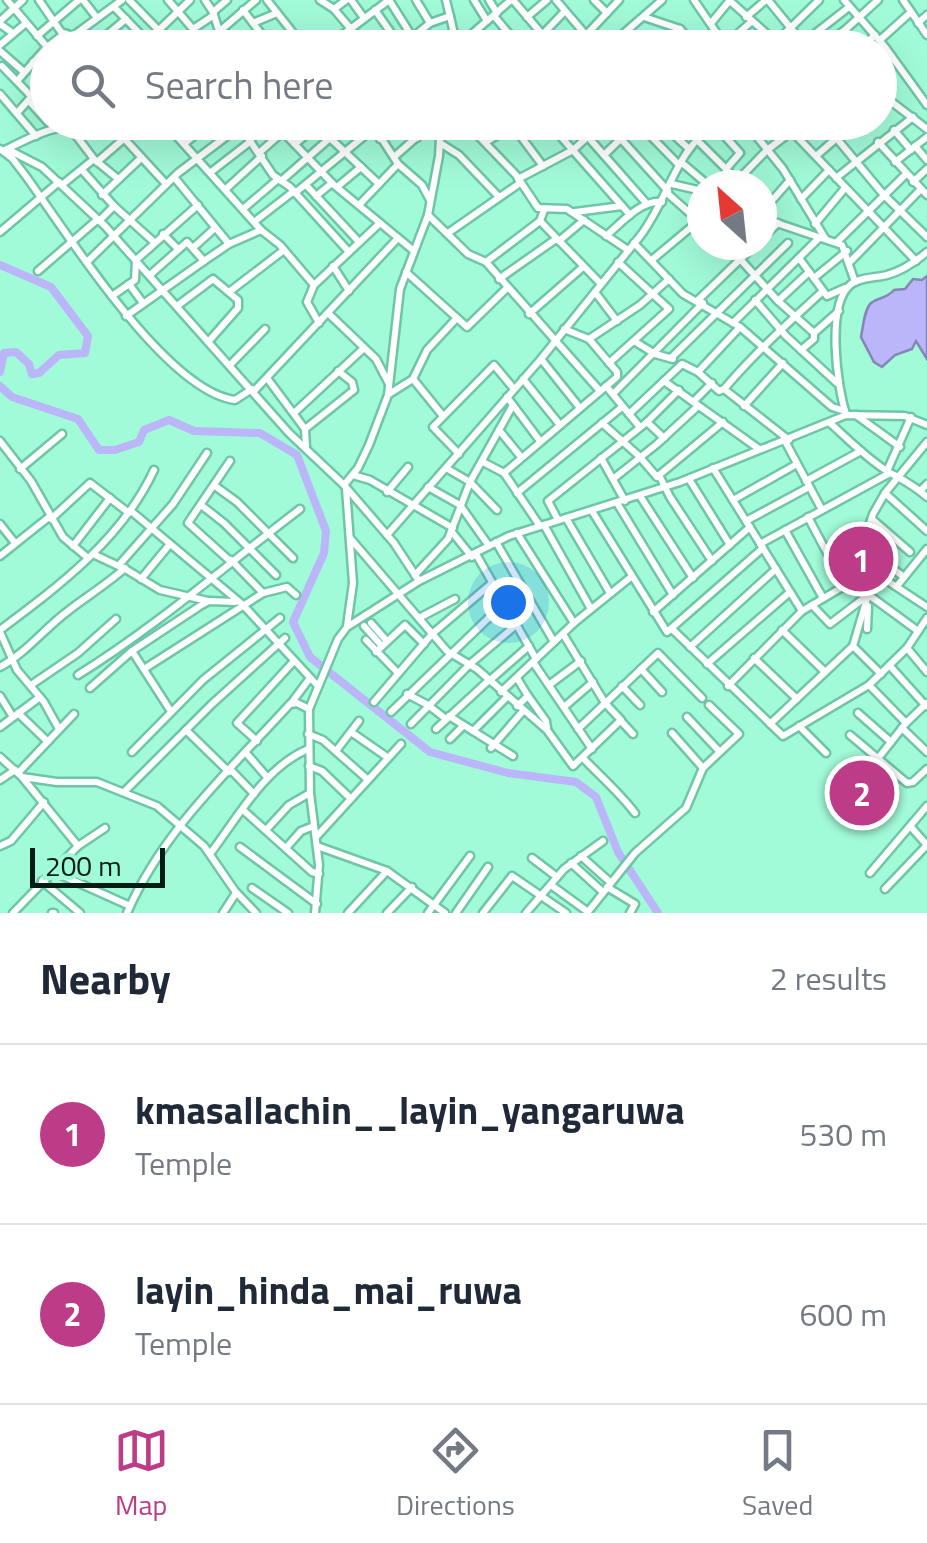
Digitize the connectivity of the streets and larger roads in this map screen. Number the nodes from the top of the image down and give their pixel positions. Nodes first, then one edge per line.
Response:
1 (7, 0) edge
2 (23, 0) edge
3 (50, 0) edge
4 (103, 0) edge
5 (168, 0) edge
6 (190, 0) edge
7 (204, 0) edge
8 (227, 0) edge
9 (256, 0) edge
10 (267, 0) edge
11 (320, 0) edge
12 (348, 0) edge
13 (416, 0) edge
14 (474, 0) edge
15 (489, 0) edge
16 (512, 0) edge
17 (547, 0) edge
18 (556, 0) edge
19 (594, 0) edge
20 (619, 0) edge
21 (684, 0) edge
22 (694, 0) edge
23 (730, 0) edge
24 (767, 0) edge
25 (802, 0) edge
26 (819, 0) edge
27 (878, 0) edge
28 (903, 0) edge
29 (84, 1) edge
30 (131, 1) edge
31 (386, 1) edge
32 (448, 1) edge
33 (656, 2) edge
34 (41, 3) edge
35 (849, 3) edge
36 (0, 6) edge
37 (13, 8) junction
38 (112, 8) junction
39 (334, 8) junction
40 (700, 8) junction
41 (809, 9) junction
42 (180, 10) junction
43 (243, 10) junction
44 (375, 10) junction
45 (565, 11) junction
46 (911, 12) junction
47 (277, 13) junction
48 (607, 13) junction
49 (214, 14) junction
50 (927, 15) edge
51 (450, 16) junction
52 (493, 17) junction
53 (527, 17) junction
54 (642, 17) junction
55 (97, 18) junction
56 (364, 18) junction
57 (860, 18) junction
58 (126, 20) junction
59 (749, 20) junction
60 (151, 21) junction
61 (712, 22) junction
62 (0, 23) edge
63 (26, 23) junction
64 (53, 23) junction
65 (430, 23) junction
66 (918, 23) junction
67 (253, 24) junction
68 (193, 28) joint
69 (791, 28) joint
70 (160, 29) joint
71 (349, 29) joint
72 (680, 29) edge
73 (32, 30) edge
74 (44, 30) edge
75 (60, 30) edge
76 (82, 30) edge
77 (112, 30) edge
78 (135, 30) edge
79 (141, 30) edge
80 (218, 30) edge
81 (220, 30) edge
82 (258, 30) edge
83 (291, 30) edge
84 (389, 30) edge
85 (408, 30) edge
86 (422, 30) edge
87 (453, 30) edge
88 (477, 30) edge
89 (505, 30) edge
90 (538, 30) edge
91 (547, 30) edge
92 (581, 30) edge
93 (591, 30) edge
94 (627, 30) edge
95 (717, 30) edge
96 (740, 30) edge
97 (758, 30) edge
98 (821, 30) edge
99 (844, 30) edge
100 (870, 30) edge
101 (887, 30) edge
102 (10, 31) dead end
103 (927, 36) edge
104 (0, 48) edge
105 (8, 58) junction
106 (897, 64) edge
107 (30, 65) edge
108 (1, 67) edge
109 (24, 72) junction
110 (16, 81) junction
111 (0, 94) edge
112 (30, 99) joint
113 (927, 105) edge
114 (897, 106) edge
115 (17, 114) junction
116 (913, 117) junction
117 (897, 128) edge
118 (30, 129) edge
119 (927, 129) edge
120 (897, 133) edge
121 (927, 137) edge
122 (30, 139) edge
123 (80, 140) edge
124 (121, 140) edge
125 (125, 140) edge
126 (180, 140) edge
127 (189, 140) edge
128 (219, 140) edge
129 (251, 140) joint
130 (275, 140) edge
131 (291, 140) edge
132 (300, 140) edge
133 (319, 140) edge
134 (325, 140) edge
135 (336, 140) edge
136 (358, 140) edge
137 (381, 140) edge
138 (415, 140) edge
139 (440, 140) edge
140 (490, 140) edge
141 (524, 140) edge
142 (564, 140) edge
143 (584, 140) edge
144 (595, 140) edge
145 (620, 140) edge
146 (622, 140) edge
147 (655, 140) edge
148 (679, 140) edge
149 (694, 140) edge
150 (698, 140) edge
151 (730, 140) edge
152 (759, 140) edge
153 (780, 140) edge
154 (800, 140) edge
155 (835, 140) edge
156 (837, 140) edge
157 (881, 140) edge
158 (486, 142) joint
159 (878, 142) junction
160 (321, 143) junction
161 (440, 143) junction
162 (184, 144) junction
163 (295, 144) junction
164 (688, 148) junction
165 (913, 148) junction
166 (3, 150) edge
167 (573, 150) junction
168 (767, 150) junction
169 (347, 152) junction
170 (261, 154) junction
171 (604, 155) junction
172 (306, 156) junction
173 (816, 156) junction
174 (197, 157) junction
175 (140, 158) junction
176 (96, 160) junction
177 (396, 160) junction
178 (927, 160) edge
179 (854, 161) junction
180 (896, 162) junction
181 (680, 164) junction
182 (543, 166) junction
183 (361, 167) junction
184 (726, 169) joint
185 (927, 169) edge
186 (82, 170) junction
187 (688, 170) edge
188 (748, 170) edge
189 (829, 170) junction
190 (211, 172) junction
191 (321, 172) junction
192 (906, 174) junction
193 (174, 177) junction
194 (118, 178) junction
195 (836, 178) junction
196 (790, 180) junction
197 (279, 181) junction
198 (519, 181) junction
199 (913, 182) junction
200 (61, 183) junction
201 (166, 184) junction
202 (379, 184) junction
203 (306, 185) junction
204 (335, 185) junction
205 (846, 188) junction
206 (226, 189) junction
207 (669, 189) junction
208 (687, 190) edge
209 (924, 192) edge
210 (102, 194) junction
211 (314, 194) junction
212 (883, 194) junction
213 (297, 195) junction
214 (41, 196) junction
215 (777, 196) edge
216 (499, 197) junction
217 (801, 199) junction
218 (431, 202) junction
219 (662, 202) junction
220 (647, 204) junction
221 (198, 205) junction
222 (359, 205) junction
223 (114, 206) junction
224 (622, 206) junction
225 (326, 207) junction
226 (687, 207) edge
227 (243, 208) junction
228 (544, 210) junction
229 (866, 210) junction
230 (899, 211) junction
231 (574, 212) junction
232 (428, 215) junction
233 (630, 215) junction
234 (316, 216) junction
235 (98, 220) junction
236 (130, 220) junction
237 (540, 220) junction
238 (584, 220) junction
239 (254, 222) junction
240 (380, 222) junction
241 (778, 222) edge
242 (815, 224) junction
243 (216, 228) junction
244 (883, 228) junction
245 (261, 230) junction
246 (0, 232) edge
247 (687, 232) edge
248 (163, 234) junction
249 (448, 234) junction
250 (114, 235) junction
251 (606, 236) junction
252 (927, 237) edge
253 (398, 238) junction
254 (822, 238) junction
255 (558, 240) junction
256 (73, 242) junction
257 (154, 242) junction
258 (359, 242) junction
259 (634, 242) junction
260 (837, 242) junction
261 (788, 243) dead end
262 (229, 244) junction
263 (194, 247) junction
264 (178, 249) junction
265 (284, 250) junction
266 (628, 250) junction
267 (414, 251) junction
268 (847, 251) junction
269 (349, 252) junction
270 (927, 252) edge
271 (799, 258) junction
272 (653, 259) junction
273 (136, 260) junction
274 (740, 260) edge
275 (743, 260) edge
276 (204, 261) junction
277 (916, 261) junction
278 (87, 262) junction
279 (486, 262) junction
280 (618, 262) junction
281 (850, 262) junction
282 (333, 266) junction
283 (583, 267) junction
284 (38, 270) dead end
285 (406, 272) junction
286 (150, 275) junction
287 (752, 275) junction
288 (812, 275) junction
289 (499, 279) junction
290 (670, 279) junction
291 (853, 283) junction
292 (129, 284) junction
293 (601, 284) junction
294 (314, 285) junction
295 (507, 288) junction
296 (766, 289) junction
297 (164, 290) junction
298 (350, 291) junction
299 (823, 291) junction
300 (228, 292) junction
301 (595, 292) junction
302 (654, 293) junction
303 (112, 296) junction
304 (755, 300) junction
305 (778, 301) junction
306 (699, 302) junction
307 (144, 304) junction
308 (177, 306) junction
309 (840, 310) junction
310 (715, 311) junction
311 (328, 313) junction
312 (529, 314) junction
313 (126, 316) junction
314 (795, 317) junction
315 (456, 320) junction
316 (617, 321) junction
317 (319, 322) junction
318 (736, 325) junction
319 (564, 329) junction
320 (265, 330) dead end
321 (782, 331) junction
322 (814, 333) junction
323 (208, 340) junction
324 (557, 340) junction
325 (590, 340) junction
326 (634, 340) junction
327 (761, 346) junction
328 (364, 348) junction
329 (802, 350) junction
330 (655, 354) junction
331 (671, 358) junction
332 (541, 359) junction
333 (609, 363) junction
334 (784, 363) junction
335 (230, 364) junction
336 (682, 364) junction
337 (338, 372) junction
338 (698, 372) junction
339 (267, 378) junction
340 (413, 379) junction
341 (523, 379) junction
342 (664, 381) junction
343 (389, 383) junction
344 (712, 383) junction
345 (838, 384) junction
346 (603, 388) junction
347 (514, 389) junction
348 (724, 389) junction
349 (253, 390) junction
350 (679, 390) junction
351 (613, 394) junction
352 (388, 395) junction
353 (507, 397) junction
354 (695, 404) junction
355 (512, 405) junction
356 (744, 406) junction
357 (622, 407) junction
358 (580, 408) junction
359 (294, 413) junction
360 (849, 413) junction
361 (629, 414) junction
362 (443, 416) junction
363 (911, 417) junction
364 (722, 422) junction
365 (602, 423) junction
366 (830, 423) junction
367 (643, 424) junction
368 (560, 425) junction
369 (927, 425) edge
370 (306, 429) junction
371 (499, 430) junction
372 (62, 434) dead end
373 (664, 438) junction
374 (0, 441) edge
375 (787, 441) junction
376 (540, 442) junction
377 (621, 442) junction
378 (927, 442) edge
379 (900, 446) junction
380 (306, 448) junction
381 (760, 449) junction
382 (861, 451) junction
383 (207, 453) dead end
384 (460, 454) junction
385 (639, 456) junction
386 (522, 457) junction
387 (601, 458) junction
388 (230, 461) dead end
389 (483, 461) junction
390 (797, 464) junction
391 (408, 467) dead end
392 (20, 468) junction
393 (446, 468) junction
394 (714, 468) junction
395 (154, 470) dead end
396 (889, 472) junction
397 (504, 473) junction
398 (352, 475) junction
399 (901, 476) junction
400 (657, 477) junction
401 (613, 478) junction
402 (688, 478) junction
403 (470, 482) junction
404 (808, 484) junction
405 (927, 484) edge
406 (215, 486) junction
407 (345, 486) junction
408 (428, 486) junction
409 (664, 488) junction
410 (387, 492) junction
411 (517, 493) junction
412 (884, 493) junction
413 (924, 494) edge
414 (640, 496) junction
415 (110, 498) junction
416 (733, 500) junction
417 (621, 502) junction
418 (201, 505) junction
419 (460, 505) junction
420 (410, 506) junction
421 (300, 509) dead end
422 (497, 510) dead end
423 (592, 510) junction
424 (822, 510) junction
425 (130, 512) junction
426 (50, 518) junction
427 (808, 518) junction
428 (562, 519) junction
429 (872, 519) junction
430 (0, 524) edge
431 (748, 524) junction
432 (542, 526) junction
433 (152, 528) junction
434 (452, 530) junction
435 (785, 530) junction
436 (927, 531) edge
437 (268, 533) junction
438 (517, 533) junction
439 (388, 535) junction
440 (350, 538) junction
441 (16, 543) junction
442 (170, 544) junction
443 (493, 544) junction
444 (730, 545) junction
445 (73, 546) junction
446 (761, 546) junction
447 (864, 546) junction
448 (248, 548) junction
449 (927, 549) edge
450 (910, 552) dead end
451 (474, 555) junction
452 (0, 556) edge
453 (91, 556) junction
454 (293, 558) dead end
455 (230, 561) junction
456 (712, 561) junction
457 (122, 567) junction
458 (776, 570) junction
459 (276, 575) dead end
460 (631, 576) junction
461 (860, 576) dead end
462 (210, 577) junction
463 (904, 577) junction
464 (417, 578) junction
465 (693, 578) junction
466 (141, 579) junction
467 (492, 584) junction
468 (844, 586) junction
469 (897, 586) junction
470 (790, 592) junction
471 (263, 593) junction
472 (865, 593) junction
473 (400, 594) junction
474 (610, 594) junction
475 (673, 594) junction
476 (296, 595) dead end
477 (188, 598) junction
478 (823, 598) junction
479 (456, 599) dead end
480 (210, 601) junction
481 (862, 602) dead end
482 (240, 603) junction
483 (503, 604) junction
484 (812, 605) junction
485 (927, 607) edge
486 (591, 609) junction
487 (802, 611) junction
488 (653, 612) junction
489 (280, 618) dead end
490 (419, 618) junction
491 (927, 618) edge
492 (116, 619) dead end
493 (368, 624) dead end
494 (574, 624) junction
495 (830, 624) junction
496 (516, 625) junction
497 (347, 627) junction
498 (265, 629) junction
499 (867, 629) dead end
500 (672, 630) junction
501 (782, 630) junction
502 (0, 631) edge
503 (922, 631) edge
504 (432, 634) junction
505 (563, 634) junction
506 (282, 640) junction
507 (366, 640) dead end
508 (554, 642) junction
509 (424, 644) junction
510 (381, 646) junction
511 (528, 646) junction
512 (853, 646) junction
513 (690, 647) junction
514 (907, 648) junction
515 (132, 650) junction
516 (450, 653) junction
517 (754, 658) junction
518 (14, 660) junction
519 (294, 661) junction
520 (535, 661) junction
521 (581, 661) junction
522 (470, 664) junction
523 (708, 664) junction
524 (890, 666) junction
525 (0, 668) edge
526 (144, 669) junction
527 (640, 670) junction
528 (825, 672) junction
529 (927, 672) edge
530 (398, 673) junction
531 (78, 674) dead end
532 (881, 674) junction
533 (310, 678) junction
534 (516, 678) junction
535 (489, 681) junction
536 (319, 682) junction
537 (593, 682) junction
538 (32, 685) junction
539 (549, 685) junction
540 (869, 685) junction
541 (622, 686) junction
542 (728, 686) junction
543 (90, 688) dead end
544 (662, 692) dead end
545 (408, 694) junction
546 (504, 695) junction
547 (0, 696) edge
548 (528, 696) junction
549 (40, 697) junction
550 (702, 698) dead end
551 (798, 699) junction
552 (292, 702) junction
553 (374, 702) dead end
554 (605, 703) junction
555 (428, 704) junction
556 (710, 705) dead end
557 (926, 705) edge
558 (640, 706) dead end
559 (564, 707) junction
560 (520, 708) junction
561 (309, 709) junction
562 (170, 710) junction
563 (391, 712) dead end
564 (858, 713) dead end
565 (74, 714) dead end
566 (15, 715) junction
567 (448, 717) junction
568 (686, 717) dead end
569 (359, 721) dead end
570 (621, 722) junction
571 (411, 724) dead end
572 (770, 724) junction
573 (464, 726) junction
574 (799, 726) junction
575 (904, 726) junction
576 (0, 727) edge
577 (59, 729) junction
578 (578, 729) junction
579 (186, 730) junction
580 (436, 730) dead end
581 (546, 730) junction
582 (474, 731) junction
583 (351, 732) junction
584 (672, 733) dead end
585 (308, 734) junction
586 (634, 734) dead end
587 (850, 735) dead end
588 (450, 740) dead end
589 (47, 741) junction
590 (257, 741) junction
591 (891, 742) junction
592 (402, 744) dead end
593 (493, 746) junction
594 (308, 749) junction
595 (592, 749) junction
596 (336, 751) junction
597 (719, 751) junction
598 (132, 752) dead end
599 (927, 752) edge
600 (246, 753) junction
601 (826, 753) dead end
602 (512, 756) dead end
603 (0, 757) edge
604 (387, 757) junction
605 (878, 757) junction
606 (582, 758) junction
607 (309, 766) junction
608 (703, 768) junction
609 (927, 769) edge
610 (230, 771) junction
611 (18, 774) junction
612 (267, 778) junction
613 (0, 780) edge
614 (367, 780) junction
615 (124, 792) junction
616 (310, 793) junction
617 (254, 794) junction
618 (350, 798) junction
619 (44, 802) junction
620 (842, 804) dead end
621 (927, 806) edge
622 (243, 810) junction
623 (635, 813) dead end
624 (181, 824) junction
625 (314, 826) junction
626 (910, 827) junction
627 (105, 828) dead end
628 (266, 830) junction
629 (604, 840) dead end
630 (316, 842) junction
631 (927, 845) edge
632 (0, 846) edge
633 (78, 846) junction
634 (240, 847) dead end
635 (286, 848) junction
636 (210, 854) junction
637 (470, 856) dead end
638 (582, 856) junction
639 (532, 858) dead end
640 (571, 863) junction
641 (488, 867) dead end
642 (52, 870) junction
643 (387, 871) junction
644 (870, 873) dead end
645 (319, 874) junction
646 (557, 877) junction
647 (42, 880) junction
648 (551, 885) junction
649 (412, 886) junction
650 (607, 887) junction
651 (252, 888) dead end
652 (885, 889) dead end
653 (236, 893) junction
654 (541, 895) junction
655 (433, 905) junction
656 (316, 909) edge
657 (129, 910) edge
658 (390, 912) edge
659 (591, 912) edge
660 (13, 913) edge
661 (80, 913) edge
662 (223, 913) edge
663 (255, 913) edge
664 (288, 913) edge
665 (348, 913) edge
666 (428, 913) edge
667 (444, 913) edge
668 (456, 913) edge
669 (483, 913) edge
670 (526, 913) edge
671 (566, 913) edge
672 (630, 913) edge

1 - 36 street
1 - 37 street
2 - 37 street
3 - 34 street
4 - 38 street
5 - 42 street
6 - 42 street
7 - 49 street
8 - 49 street
9 - 43 street
10 - 47 street
11 - 39 street
12 - 39 street
12 - 56 street
13 - 65 street
14 - 52 street
15 - 52 street
16 - 52 street
16 - 53 street
17 - 53 street
18 - 45 street
19 - 48 street
20 - 48 street
21 - 40 street
22 - 40 street
23 - 59 street
23 - 61 street
24 - 59 street
24 - 69 street
25 - 41 street
26 - 41 street
27 - 57 street
28 - 46 street
29 - 55 street
29 - 64 street
30 - 38 street
30 - 60 street
31 - 44 street
31 - 85 street
32 - 51 street
33 - 54 street
34 - 64 street
35 - 57 street
35 - 98 street
37 - 62 street
37 - 63 street
38 - 55 street
38 - 58 street
39 - 71 street
40 - 61 street
41 - 69 street
42 - 68 street
42 - 70 street
43 - 67 street
43 - 81 street
44 - 56 street
44 - 84 street
45 - 91 street
45 - 92 street
46 - 66 street
46 - 101 street
47 - 67 street
47 - 83 street
48 - 93 street
49 - 68 street
49 - 80 street
50 - 66 street
51 - 65 street
51 - 87 street
52 - 88 street
52 - 89 street
53 - 90 street
54 - 72 street
54 - 94 street
55 - 76 street
56 - 71 street
57 - 99 street
57 - 100 street
58 - 77 street
58 - 78 street
59 - 96 street
59 - 97 street
60 - 70 street
60 - 79 street
61 - 95 street
62 - 102 street
63 - 73 street
63 - 104 street
64 - 74 street
64 - 75 street
65 - 86 street
66 - 103 street
67 - 82 street
104 - 105 street
105 - 108 street
105 - 109 street
106 - 113 street
107 - 109 street
108 - 110 street
109 - 110 street
110 - 112 street
111 - 115 street
112 - 115 street
114 - 116 street
115 - 118 street
116 - 117 street
116 - 119 street
120 - 165 street
121 - 165 street
122 - 166 street
123 - 176 street
124 - 176 street
125 - 175 street
126 - 162 street
127 - 162 street
128 - 174 street
129 - 170 street
129 - 190 street
130 - 170 street
131 - 163 street
132 - 163 street
133 - 160 street
134 - 160 street
135 - 169 street
136 - 169 street
137 - 177 street
138 - 177 street
139 - 161 street
140 - 158 street
141 - 182 street
142 - 167 street
143 - 167 street
144 - 171 street
145 - 171 street
146 - 207 street
147 - 181 street
148 - 164 street
149 - 164 street
150 - 184 street
151 - 184 street
152 - 168 street
153 - 168 street
154 - 173 street
155 - 173 street
156 - 179 street
157 - 159 street
158 - 198 street
159 - 179 street
159 - 180 street
160 - 172 street
161 - 216 street
161 - 218 street
162 - 174 street
163 - 172 street
164 - 181 street
165 - 178 street
165 - 180 street
166 - 200 street
166 - 214 street
167 - 182 street
167 - 224 street
168 - 188 street
168 - 196 street
169 - 183 street
169 - 191 street
170 - 197 street
170 - 206 street
171 - 220 street
172 - 191 street
172 - 197 street
173 - 189 street
174 - 190 street
174 - 193 street
175 - 194 street
175 - 201 street
176 - 186 street
176 - 194 street
177 - 202 street
177 - 218 street
179 - 195 street
179 - 212 street
180 - 192 street
181 - 187 street
181 - 207 street
182 - 198 street
183 - 202 street
183 - 204 street
185 - 199 street
186 - 200 street
186 - 210 street
189 - 195 street
189 - 217 street
190 - 206 street
191 - 203 street
191 - 204 street
192 - 199 street
192 - 212 street
193 - 201 street
193 - 221 street
194 - 210 street
195 - 205 street
196 - 215 street
196 - 217 street
197 - 213 street
197 - 227 street
198 - 216 street
198 - 228 street
199 - 209 street
200 - 214 street
200 - 235 street
201 - 236 street
202 - 222 street
203 - 211 street
203 - 213 street
204 - 211 street
204 - 222 street
205 - 229 street
205 - 242 street
206 - 227 street
207 - 208 street
207 - 219 street
207 - 226 street
209 - 230 street
210 - 223 street
211 - 213 street
211 - 225 street
212 - 229 street
212 - 230 street
213 - 234 street
213 - 239 street
214 - 246 street
214 - 256 street
216 - 249 street
217 - 242 street
218 - 232 street
219 - 220 street
219 - 259 street
220 - 233 street
221 - 243 street
221 - 248 street
222 - 240 street
223 - 235 street
223 - 236 street
224 - 231 street
224 - 233 street
225 - 234 street
225 - 258 street
227 - 239 street
228 - 231 street
228 - 237 street
229 - 244 street
229 - 260 street
230 - 244 street
230 - 252 street
231 - 238 street
232 - 249 street
232 - 267 street
233 - 251 street
234 - 269 street
235 - 250 street
235 - 256 street
236 - 250 street
236 - 257 street
237 - 255 street
237 - 279 street
238 - 251 street
238 - 255 street
239 - 245 street
240 - 253 street
240 - 258 street
241 - 254 street
242 - 254 street
243 - 262 street
243 - 263 street
244 - 277 street
244 - 281 street
245 - 262 street
245 - 265 street
247 - 272 street
248 - 257 street
248 - 264 street
249 - 279 street
250 - 273 street
250 - 278 street
251 - 266 street
253 - 267 street
253 - 298 street
254 - 260 street
254 - 271 street
255 - 283 street
255 - 289 street
256 - 278 street
256 - 284 street
257 - 273 street
258 - 269 street
259 - 266 street
259 - 272 street
260 - 268 street
261 - 287 street
262 - 276 street
263 - 264 street
263 - 276 street
264 - 286 street
265 - 294 street
265 - 300 street
266 - 280 street
267 - 285 street
268 - 281 street
268 - 288 street
269 - 282 street
270 - 277 street
271 - 288 street
271 - 296 street
272 - 290 street
273 - 286 street
273 - 292 street
274 - 306 street
275 - 287 street
276 - 297 street
277 - 291 street
278 - 303 street
279 - 289 street
280 - 293 street
280 - 302 street
281 - 291 street
282 - 294 street
282 - 298 street
283 - 293 street
283 - 312 street
285 - 315 street
285 - 343 street
286 - 297 street
287 - 296 street
287 - 310 street
288 - 299 street
288 - 305 street
289 - 295 street
290 - 302 street
290 - 306 street
291 - 299 street
291 - 309 street
292 - 303 street
292 - 307 street
293 - 301 street
294 - 317 street
295 - 312 street
295 - 315 street
296 - 304 street
296 - 305 street
297 - 307 street
297 - 308 street
298 - 311 street
299 - 314 street
300 - 308 street
300 - 323 street
301 - 316 street
301 - 319 street
302 - 316 street
302 - 326 street
303 - 313 street
304 - 318 street
304 - 321 street
305 - 314 street
306 - 310 street
306 - 330 street
307 - 313 street
308 - 323 street
309 - 322 street
309 - 345 street
310 - 318 street
310 - 331 street
311 - 317 street
311 - 328 street
312 - 324 street
313 - 349 street
314 - 321 street
314 - 322 street
315 - 340 street
316 - 325 street
317 - 339 street
318 - 327 street
318 - 338 street
319 - 324 street
319 - 325 street
320 - 335 street
321 - 327 street
321 - 329 street
322 - 329 street
323 - 335 street
324 - 332 street
324 - 346 street
325 - 333 street
326 - 330 street
326 - 333 street
327 - 334 street
327 - 348 street
328 - 337 street
328 - 343 street
329 - 345 street
330 - 331 street
330 - 351 street
331 - 336 street
332 - 341 street
332 - 358 street
333 - 346 street
334 - 356 street
334 - 360 street
335 - 349 street
336 - 338 street
336 - 342 street
337 - 359 street
337 - 370 street
338 - 344 street
339 - 349 street
339 - 359 street
340 - 352 street
340 - 362 street
341 - 347 street
341 - 368 street
342 - 350 street
342 - 361 street
343 - 352 street
344 - 348 street
344 - 354 street
345 - 360 street
346 - 351 street
346 - 358 street
347 - 353 street
347 - 362 street
348 - 356 street
349 - 380 street
350 - 354 street
350 - 367 street
351 - 357 street
352 - 398 street
353 - 355 street
353 - 384 street
354 - 364 street
354 - 373 street
355 - 371 street
355 - 376 street
356 - 375 street
357 - 361 street
357 - 365 street
358 - 368 street
359 - 370 street
360 - 363 street
360 - 366 street
360 - 379 street
361 - 367 street
362 - 384 street
363 - 369 street
363 - 379 street
364 - 381 street
364 - 400 street
365 - 377 street
365 - 411 street
366 - 375 street
366 - 382 street
367 - 373 street
367 - 377 street
368 - 376 street
370 - 380 street
371 - 386 street
371 - 389 street
372 - 392 street
373 - 385 street
374 - 392 street
375 - 381 street
375 - 390 street
376 - 386 street
377 - 385 street
377 - 387 street
378 - 399 street
379 - 396 street
380 - 407 street
381 - 394 street
382 - 396 street
382 - 404 street
383 - 433 street
384 - 393 street
385 - 400 street
385 - 401 street
386 - 397 street
387 - 401 street
387 - 428 street
388 - 406 street
389 - 397 street
389 - 403 street
390 - 404 street
390 - 416 street
391 - 410 street
392 - 426 street
393 - 403 street
393 - 408 street
394 - 402 street
394 - 416 street
395 - 425 street
396 - 399 street
396 - 424 street
397 - 411 street
398 - 407 street
398 - 410 street
399 - 412 street
399 - 413 street
400 - 409 street
401 - 417 street
402 - 409 street
402 - 444 street
403 - 419 street
403 - 422 street
404 - 424 street
404 - 431 street
405 - 413 street
406 - 418 street
406 - 437 street
407 - 439 street
407 - 440 street
408 - 419 street
408 - 420 street
409 - 414 street
409 - 456 street
410 - 420 street
411 - 432 street
412 - 429 street
412 - 436 street
414 - 417 street
414 - 465 street
415 - 425 street
415 - 426 street
415 - 445 street
416 - 431 street
417 - 423 street
417 - 475 street
418 - 448 street
418 - 455 street
419 - 434 street
419 - 443 street
420 - 434 street
420 - 439 street
421 - 437 street
423 - 428 street
423 - 460 street
424 - 427 street
425 - 433 street
425 - 453 street
426 - 441 street
426 - 445 street
427 - 435 street
427 - 468 street
428 - 432 street
428 - 474 street
429 - 447 street
429 - 450 street
430 - 441 street
431 - 444 street
431 - 446 street
432 - 438 street
432 - 486 street
433 - 442 street
433 - 457 street
434 - 451 street
434 - 464 street
435 - 446 street
435 - 478 street
437 - 448 street
437 - 454 street
438 - 443 street
438 - 494 street
439 - 464 street
440 - 473 street
440 - 497 street
441 - 452 street
442 - 462 street
442 - 466 street
443 - 451 street
443 - 508 street
444 - 456 street
445 - 453 street
446 - 458 street
446 - 500 street
447 - 463 street
447 - 469 street
448 - 455 street
448 - 459 street
449 - 463 street
451 - 464 street
451 - 467 street
453 - 457 street
453 - 502 street
455 - 462 street
455 - 471 street
456 - 465 street
457 - 466 street
457 - 518 street
458 - 470 street
458 - 513 street
460 - 474 street
460 - 488 street
461 - 468 street
462 - 477 street
462 - 482 street
463 - 469 street
464 - 473 street
465 - 475 street
466 - 477 street
467 - 483 street
467 - 504 street
468 - 478 street
469 - 485 street
470 - 487 street
470 - 523 street
471 - 476 street
471 - 482 street
472 - 495 street
472 - 499 street
472 - 503 street
472 - 512 street
473 - 490 street
473 - 497 street
474 - 486 street
475 - 488 street
477 - 480 street
477 - 531 street
478 - 484 street
479 - 490 street
480 - 482 street
480 - 515 street
481 - 495 street
482 - 498 street
482 - 526 street
483 - 496 street
483 - 516 street
484 - 487 street
484 - 495 street
486 - 494 street
487 - 501 street
488 - 500 street
489 - 498 street
490 - 504 street
491 - 503 street
492 - 538 street
493 - 510 street
494 - 505 street
496 - 511 street
496 - 522 street
497 - 536 street
498 - 506 street
498 - 562 street
500 - 513 street
501 - 517 street
501 - 528 street
502 - 518 street
503 - 514 street
504 - 509 street
504 - 516 street
505 - 508 street
505 - 521 street
506 - 519 street
506 - 579 street
507 - 510 street
508 - 520 street
509 - 510 street
509 - 530 street
510 - 530 street
511 - 520 street
511 - 535 street
512 - 528 street
512 - 532 street
513 - 523 street
514 - 524 street
514 - 529 street
515 - 526 street
515 - 543 street
516 - 522 street
516 - 545 street
517 - 542 street
517 - 551 street
518 - 525 street
518 - 538 street
519 - 533 street
519 - 590 street
520 - 534 street
520 - 539 street
521 - 537 street
521 - 539 street
522 - 535 street
522 - 555 street
523 - 542 street
524 - 532 street
524 - 557 street
526 - 562 street
527 - 541 street
527 - 544 street
527 - 550 street
528 - 551 street
530 - 553 street
532 - 540 street
533 - 536 street
533 - 552 street
534 - 546 street
534 - 548 street
535 - 546 street
535 - 567 street
536 - 561 street
537 - 554 street
537 - 559 street
538 - 549 street
539 - 559 street
540 - 574 street
540 - 575 street
541 - 554 street
541 - 558 street
542 - 572 street
545 - 555 street
545 - 563 street
546 - 560 street
546 - 582 street
547 - 566 street
548 - 560 street
548 - 581 street
549 - 566 street
549 - 577 street
551 - 572 street
552 - 561 street
552 - 590 street
554 - 570 street
554 - 578 street
555 - 567 street
555 - 571 street
556 - 597 street
557 - 575 street
559 - 578 street
560 - 581 street
560 - 593 street
561 - 585 street
562 - 598 street
564 - 591 street
565 - 577 street
566 - 576 street
566 - 589 street
567 - 573 street
567 - 580 street
568 - 597 street
569 - 583 street
570 - 586 street
570 - 595 street
572 - 574 street
573 - 582 street
573 - 588 street
574 - 601 street
575 - 591 street
575 - 599 street
577 - 589 street
578 - 595 street
579 - 610 street
579 - 615 street
581 - 606 street
582 - 593 street
583 - 596 street
583 - 604 street
584 - 608 street
585 - 594 street
585 - 596 street
587 - 605 street
589 - 611 street
590 - 600 street
591 - 605 street
592 - 604 street
593 - 602 street
594 - 607 street
594 - 612 street
595 - 606 street
596 - 614 street
597 - 608 street
600 - 610 street
600 - 612 street
603 - 611 street
604 - 614 street
605 - 609 street
605 - 620 street
606 - 623 street
607 - 616 street
607 - 618 street
608 - 650 street
610 - 617 street
610 - 624 street
611 - 613 street
611 - 615 street
611 - 619 street
612 - 617 street
614 - 618 street
615 - 624 street
616 - 625 street
616 - 628 street
617 - 622 street
618 - 630 street
619 - 632 street
619 - 633 street
621 - 626 street
622 - 628 street
622 - 636 street
624 - 636 street
624 - 657 street
625 - 630 street
625 - 635 street
626 - 631 street
626 - 644 street
627 - 633 street
628 - 635 street
629 - 638 street
630 - 643 street
630 - 645 street
631 - 652 street
633 - 642 street
634 - 656 street
635 - 645 street
636 - 653 street
637 - 655 street
638 - 640 street
638 - 650 street
639 - 646 street
640 - 646 street
640 - 650 street
641 - 668 street
642 - 647 street
642 - 657 street
643 - 649 street
643 - 665 street
645 - 656 street
646 - 648 street
647 - 660 street
647 - 661 street
648 - 654 street
648 - 659 street
649 - 655 street
649 - 658 street
650 - 659 street
650 - 672 street
651 - 664 street
653 - 662 street
653 - 663 street
654 - 669 street
654 - 670 street
654 - 671 street
655 - 666 street
655 - 667 street

